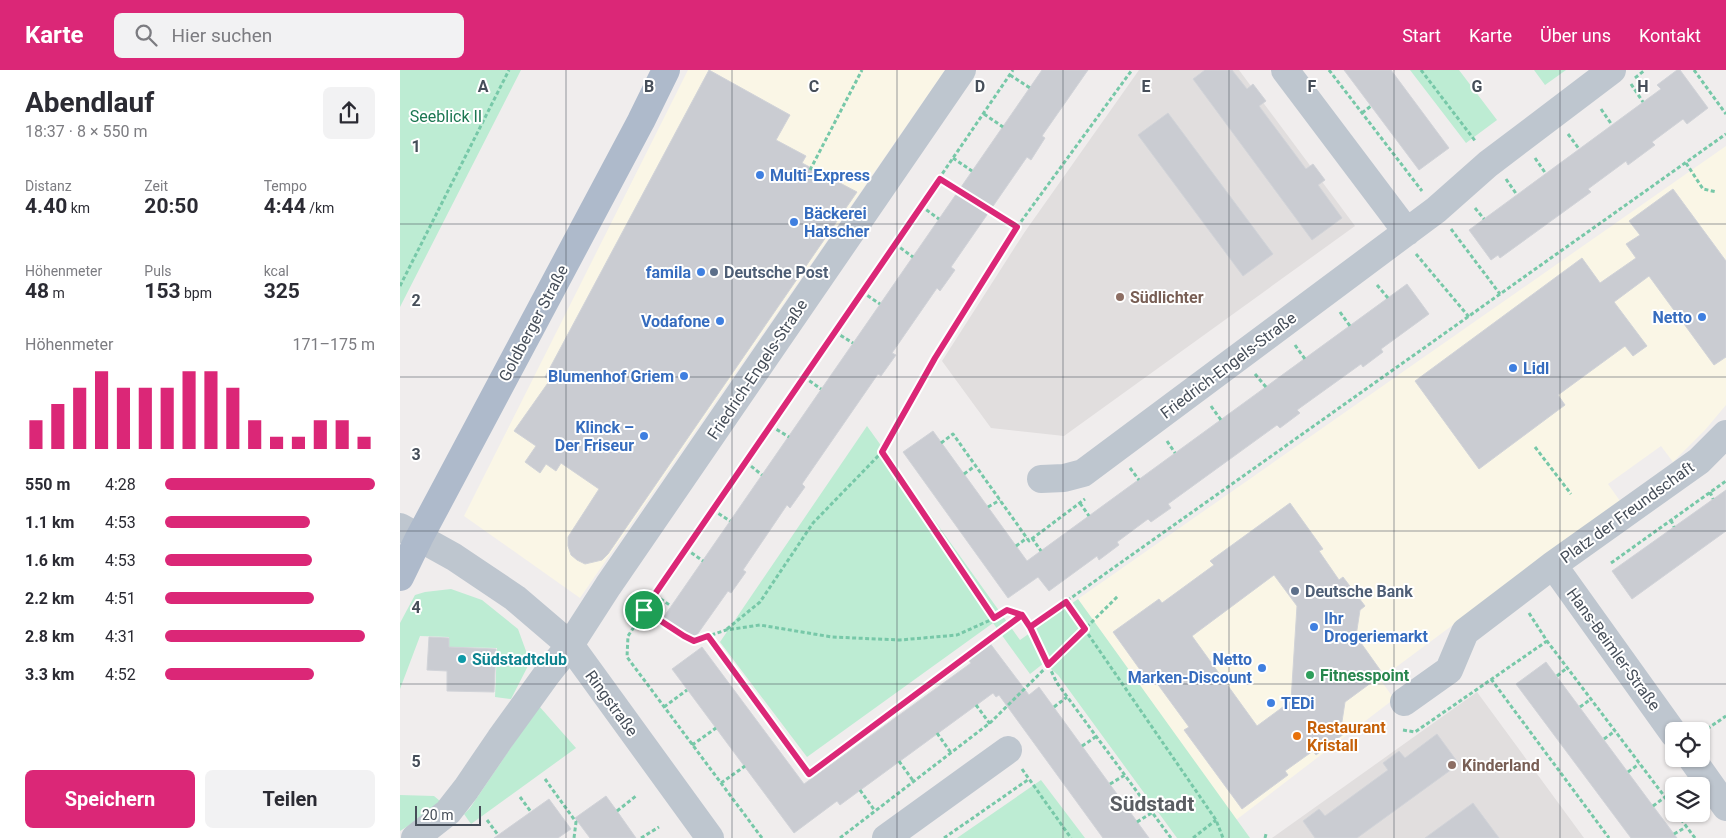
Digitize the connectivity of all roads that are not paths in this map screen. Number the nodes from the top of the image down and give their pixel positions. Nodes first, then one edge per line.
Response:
1 (666, 70) edge
2 (962, 70) edge
3 (1285, 70) edge
4 (1621, 76) edge
5 (1411, 242) junction
6 (1726, 434) edge
7 (1041, 479) dead end
8 (409, 532) edge
9 (1553, 565) junction
10 (400, 577) edge
11 (570, 645) junction
12 (1404, 702) dead end
13 (1665, 722) edge
14 (1008, 750) road end
15 (1698, 767) edge
16 (1726, 807) edge
17 (415, 838) edge
18 (710, 838) edge
19 (886, 838) edge

1 - 8 main road, Goldberger Straße
2 - 11 street, Friedrich-Engels-Straße
3 - 5 street
4 - 5 street, Friedrich-Engels-Straße
5 - 7 street, Friedrich-Engels-Straße
6 - 9 street, Platz der Freundschaft
8 - 10 main road, Goldberger Straße
8 - 11 street, Ringstraße
9 - 12 street, Platz der Freundschaft
9 - 13 street, Hans-Beimler-Straße
11 - 17 street, Friedrich-Engels-Straße
11 - 18 street, Ringstraße
14 - 19 street
15 - 16 street

